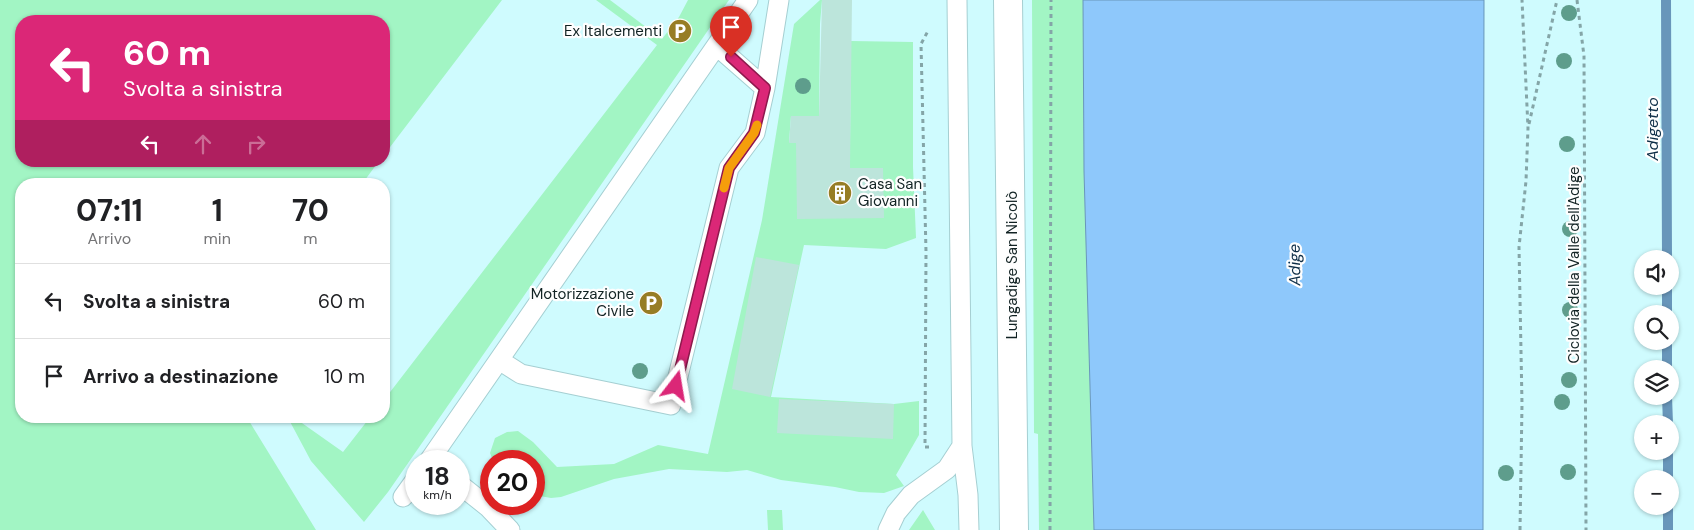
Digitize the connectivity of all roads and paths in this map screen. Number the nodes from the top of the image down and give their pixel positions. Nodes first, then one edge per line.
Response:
1 (748, 0) edge
2 (779, 0) edge
3 (957, 0) edge
4 (1008, 0) edge
5 (1051, 0) edge
6 (1522, 0) edge
7 (1557, 0) edge
8 (1577, 0) edge
9 (930, 28) dead end
10 (717, 46) junction
11 (765, 88) junction
12 (1528, 128) junction
13 (498, 360) junction
14 (962, 446) junction
15 (925, 447) dead end
16 (437, 450) edge
17 (470, 493) edge
18 (405, 494) edge
19 (403, 497) dead end
20 (510, 530) edge
21 (888, 530) edge
22 (969, 530) edge
23 (1014, 530) edge
24 (1050, 530) edge
25 (1520, 530) edge
26 (1586, 530) edge

1 - 10 lane
2 - 11 lane
3 - 14 lane
4 - 23 main road, Lungadige San Nicolò
5 - 24 path
6 - 12 path
7 - 12 path
8 - 26 path, Ciclovia della Valle dell'Adige
9 - 15 path
10 - 11 lane
10 - 13 lane
11 - 13 lane
12 - 25 path
13 - 16 lane
14 - 21 lane
14 - 22 lane
17 - 20 lane
18 - 19 lane

